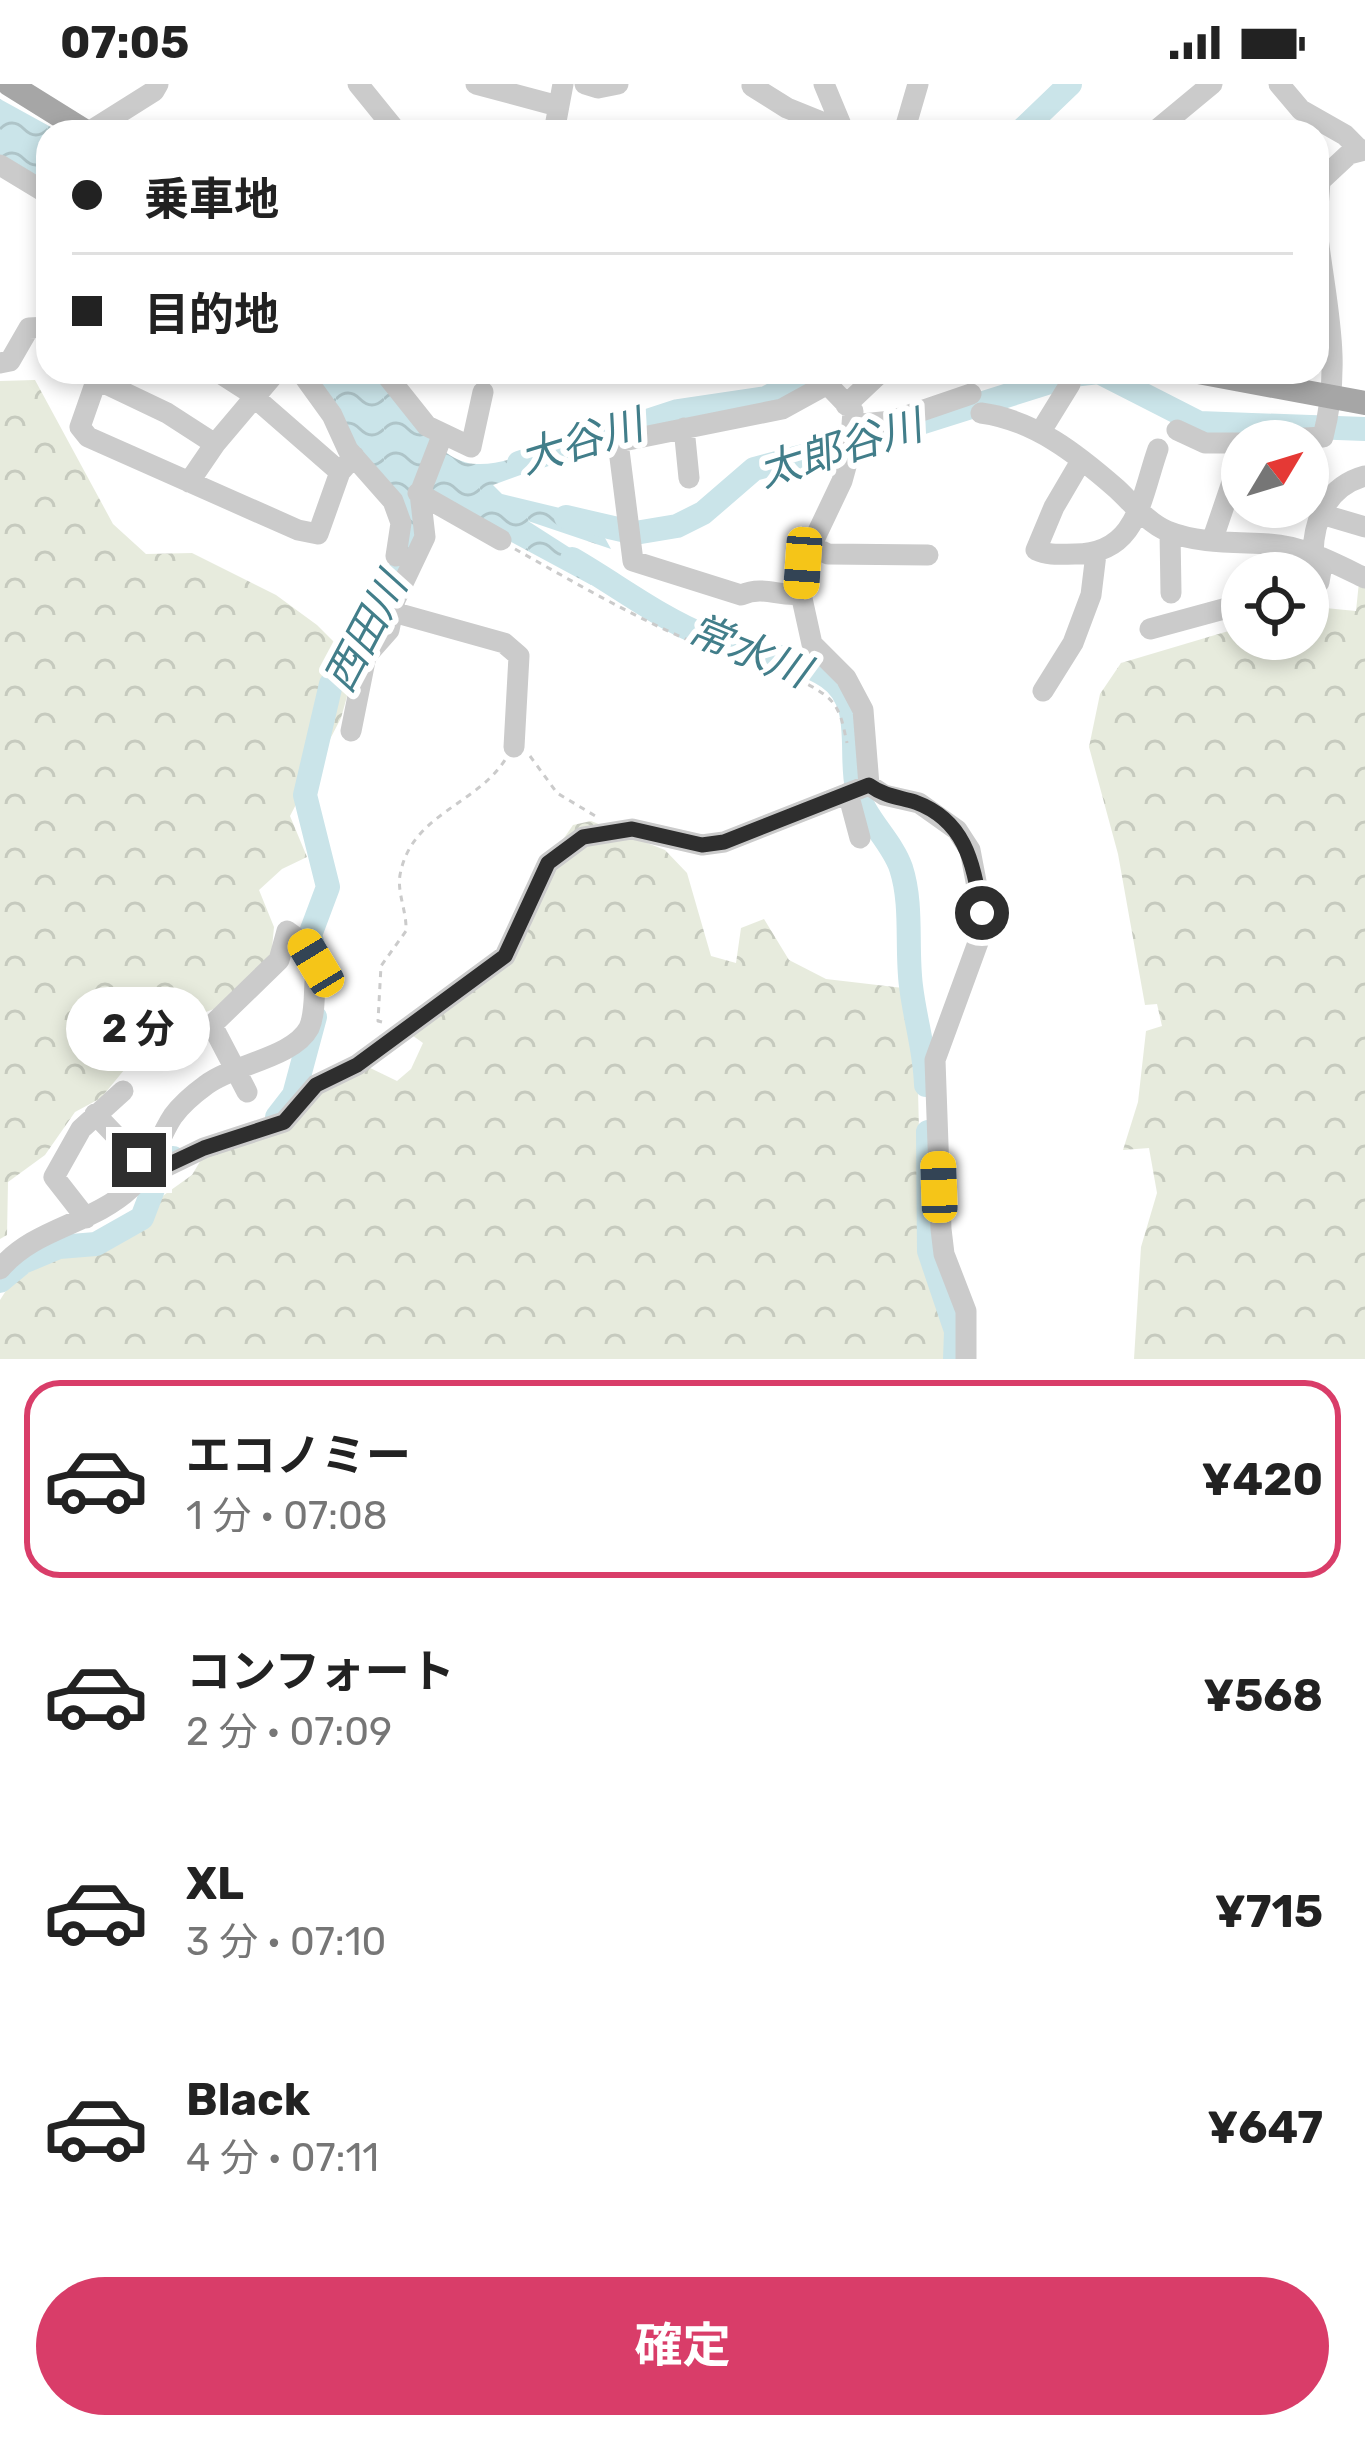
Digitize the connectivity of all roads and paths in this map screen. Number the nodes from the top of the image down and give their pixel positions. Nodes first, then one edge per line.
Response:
1 (158, 84) edge
2 (358, 84) edge
3 (476, 84) edge
4 (585, 84) edge
5 (618, 84) edge
6 (824, 84) edge
7 (918, 84) edge
8 (1212, 84) edge
9 (1279, 84) edge
10 (752, 86) edge
11 (27, 88) edge
12 (560, 95) edge
13 (71, 120) edge
14 (107, 120) edge
15 (388, 120) edge
16 (792, 120) edge
17 (838, 120) edge
18 (908, 120) edge
19 (1168, 120) edge
20 (1319, 120) edge
21 (1329, 126) edge
22 (1363, 151) edge
23 (0, 165) edge
24 (1329, 173) edge
25 (36, 187) edge
26 (36, 328) edge
27 (1329, 356) edge
28 (0, 363) edge
29 (98, 384) edge
30 (106, 384) edge
31 (235, 384) edge
32 (265, 384) edge
33 (310, 384) edge
34 (393, 384) edge
35 (825, 384) edge
36 (874, 384) edge
37 (1070, 384) dead end
38 (1258, 384) edge
39 (830, 387) junction
40 (483, 392) dead end
41 (253, 397) junction
42 (1333, 399) junction
43 (1365, 403) edge
44 (1327, 420) edge
45 (683, 428) junction
46 (850, 429) junction
47 (1177, 430) dead end
48 (1041, 431) junction
49 (442, 436) junction
50 (1221, 443) edge
51 (215, 444) junction
52 (1158, 449) dead end
53 (1081, 461) junction
54 (347, 464) junction
55 (1365, 476) edge
56 (689, 478) dead end
57 (189, 482) junction
58 (420, 493) junction
59 (1329, 498) edge
60 (393, 501) junction
61 (1140, 510) junction
62 (1221, 515) edge
63 (1329, 516) edge
64 (1365, 527) edge
65 (1170, 532) junction
66 (501, 540) joint
67 (1212, 541) junction
68 (811, 546) junction
69 (1305, 552) edge
70 (1096, 554) junction
71 (928, 555) dead end
72 (396, 556) dead end
73 (1329, 561) edge
74 (1365, 578) edge
75 (1171, 593) dead end
76 (801, 594) junction
77 (1221, 610) edge
78 (393, 611) junction
79 (1150, 629) dead end
80 (1043, 691) dead end
81 (351, 731) dead end
82 (514, 747) junction
83 (848, 749) dead end
84 (859, 789) junction
85 (632, 829) junction
86 (860, 838) dead end
87 (387, 1024) dead end
88 (236, 1069) junction
89 (123, 1091) dead end
90 (247, 1092) dead end
91 (95, 1114) junction
92 (148, 1167) junction
93 (86, 1218) junction
94 (0, 1269) edge
95 (966, 1359) edge

1 - 14 street
2 - 15 street
3 - 12 street
4 - 5 street
6 - 17 street
7 - 18 street
8 - 19 street
9 - 20 street
10 - 16 street
11 - 13 main road
21 - 22 street
22 - 24 street
23 - 25 street
26 - 28 street
27 - 42 street
29 - 57 street
30 - 51 street
31 - 41 street
32 - 41 street
33 - 54 street
34 - 49 street
35 - 39 street
36 - 46 street
37 - 48 street
38 - 42 main road
39 - 45 street
39 - 46 street
40 - 49 street
41 - 51 street
41 - 54 street
42 - 43 main road
42 - 44 street
45 - 56 street
45 - 76 street
46 - 48 street
46 - 68 street
47 - 50 street
48 - 53 street
49 - 58 street
51 - 57 street
52 - 61 street
53 - 61 street
53 - 70 street
54 - 57 street
54 - 60 street
55 - 59 street
58 - 60 street
58 - 66 street
58 - 78 street
60 - 72 street
61 - 65 street
61 - 70 street
62 - 67 street
63 - 64 street
65 - 67 street
65 - 75 street
66 - 83 path
67 - 69 street
68 - 71 street
68 - 76 street
70 - 80 street
73 - 74 street
76 - 84 street
77 - 79 street
78 - 81 street
78 - 82 street
82 - 85 path
82 - 87 path
84 - 85 street
84 - 86 street
84 - 95 street
85 - 92 street
88 - 88 street
88 - 90 street
88 - 92 street
89 - 91 street
91 - 92 street
91 - 93 street
92 - 93 street
93 - 94 street

